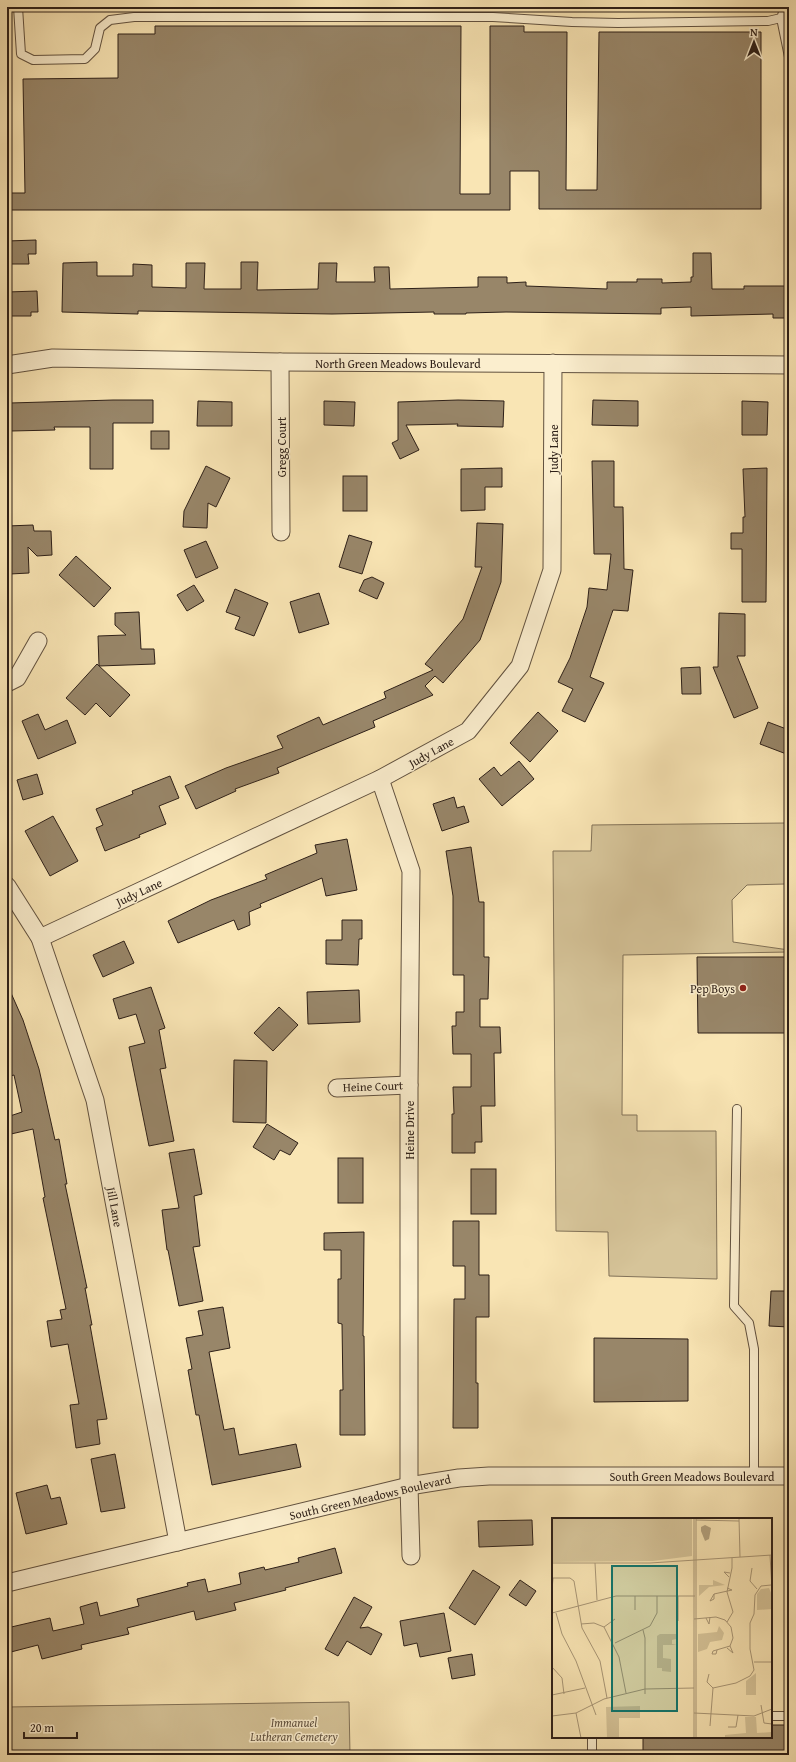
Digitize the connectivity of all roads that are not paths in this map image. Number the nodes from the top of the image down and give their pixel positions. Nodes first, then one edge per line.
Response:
1 (18, 7) edge
2 (785, 7) edge
3 (780, 18) junction
4 (789, 56) edge
5 (280, 362) junction
6 (553, 363) junction
7 (7, 365) edge
8 (789, 365) edge
9 (281, 532) dead end
10 (38, 642) dead end
11 (7, 683) edge
12 (380, 780) junction
13 (7, 886) edge
14 (40, 938) junction
15 (409, 1085) junction
16 (337, 1088) dead end
17 (737, 1109) dead end
18 (754, 1476) junction
19 (789, 1476) edge
20 (409, 1486) junction
21 (178, 1542) junction
22 (411, 1556) dead end
23 (7, 1583) edge
24 (772, 1716) edge
25 (789, 1716) edge
26 (592, 1738) edge
27 (592, 1755) edge

1 - 3 lane
2 - 3 lane
3 - 4 lane
5 - 6 street, North Green Meadows Boulevard
5 - 7 street, North Green Meadows Boulevard
5 - 9 street, Gregg Court
6 - 8 street, North Green Meadows Boulevard
6 - 12 street, Judy Lane
10 - 11 street
12 - 14 street, Judy Lane
12 - 15 street, Heine Drive
13 - 14 street, Jill Lane
14 - 21 street, Jill Lane
15 - 16 street, Heine Court
15 - 20 street, Heine Drive
17 - 18 lane
18 - 19 street, South Green Meadows Boulevard
18 - 20 street, South Green Meadows Boulevard
20 - 21 street, South Green Meadows Boulevard
20 - 22 street, Heine Drive
21 - 23 street, South Green Meadows Boulevard
24 - 25 lane
26 - 27 lane

